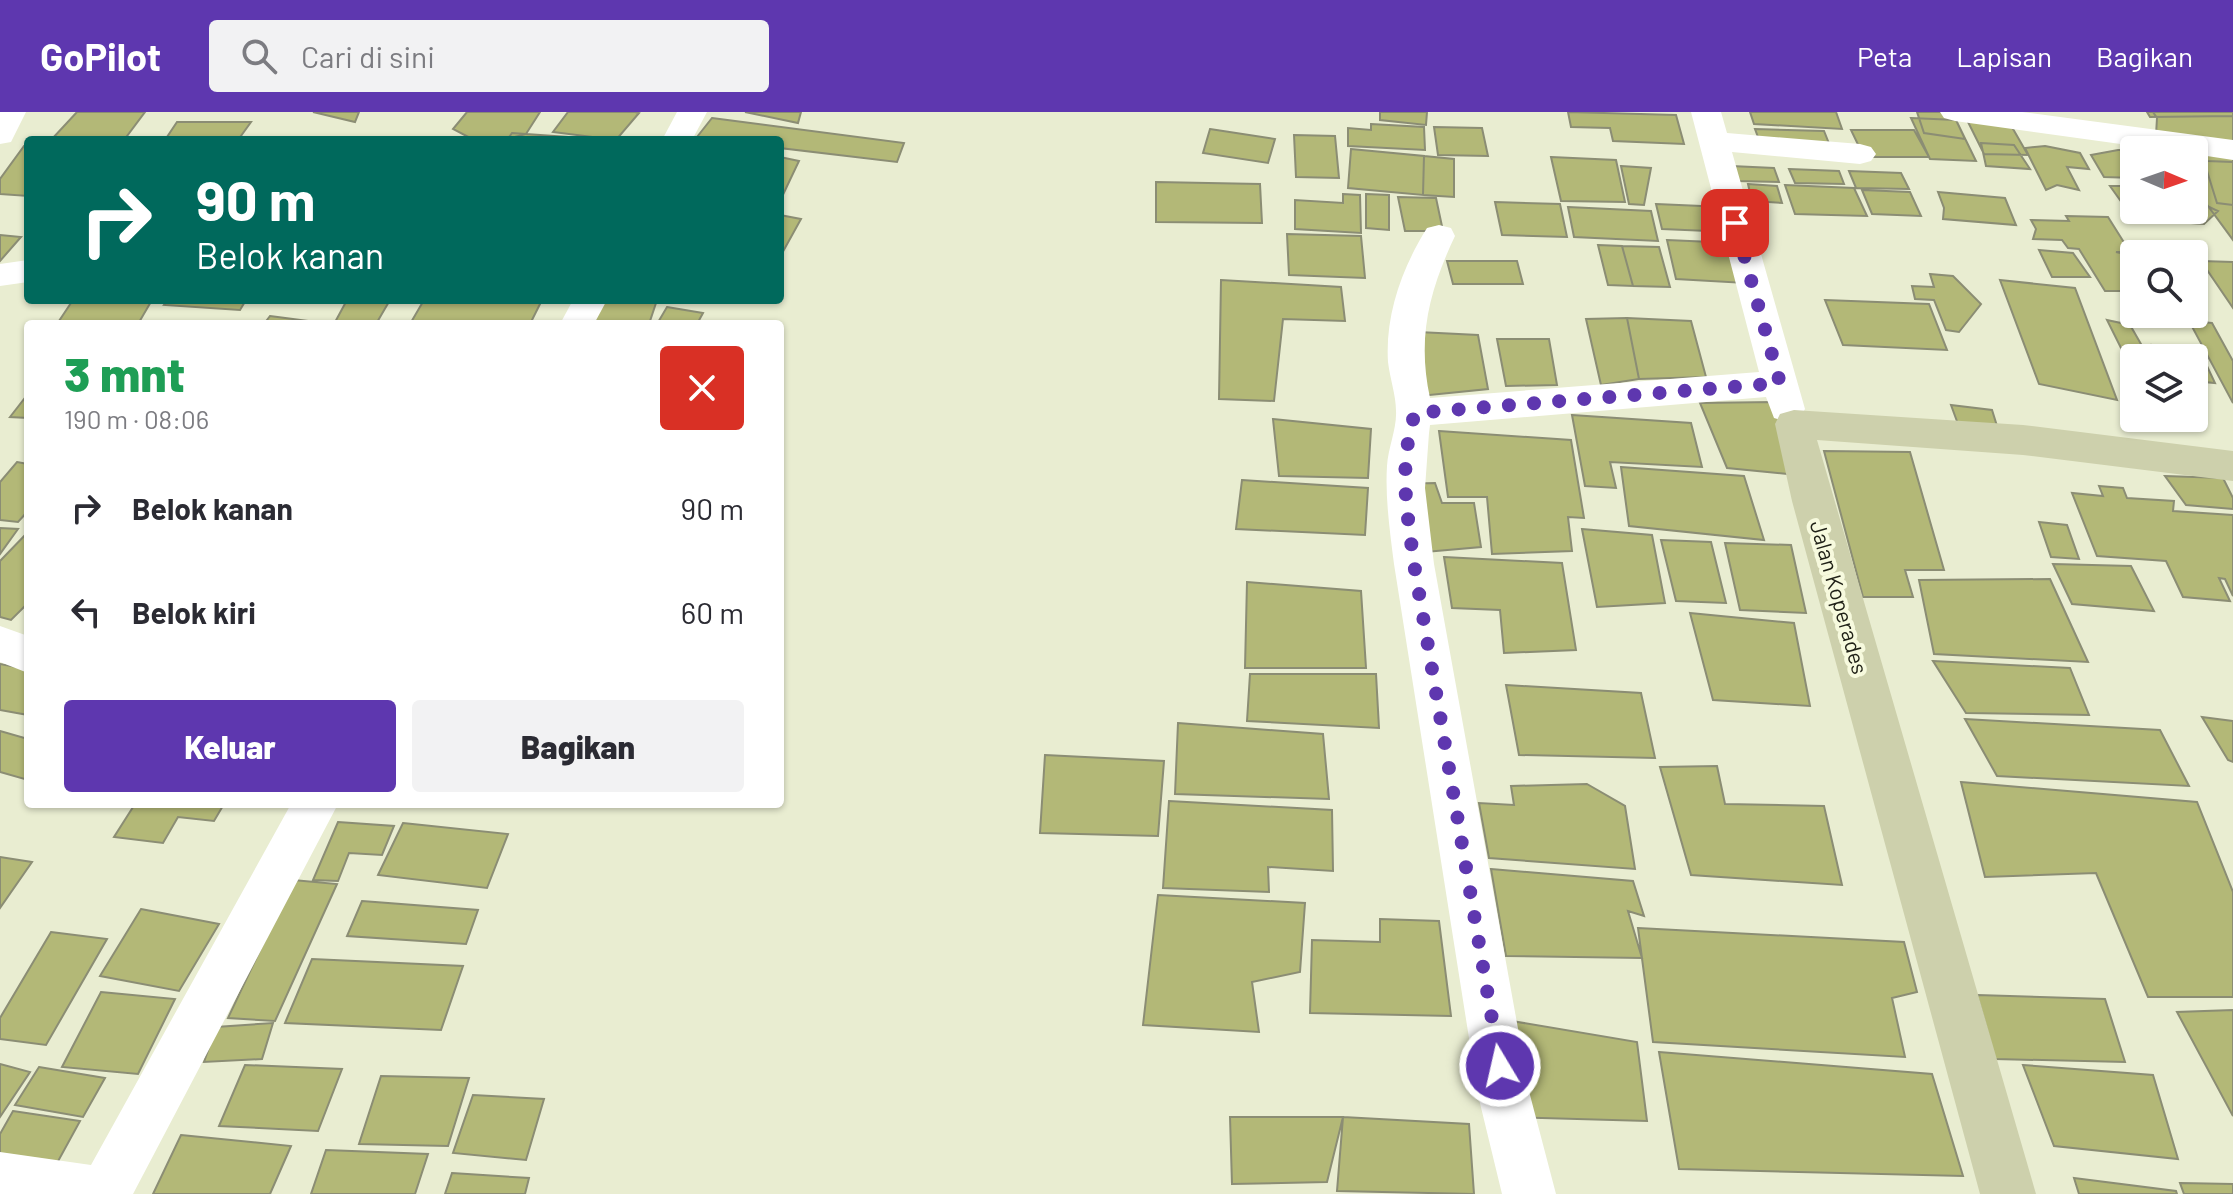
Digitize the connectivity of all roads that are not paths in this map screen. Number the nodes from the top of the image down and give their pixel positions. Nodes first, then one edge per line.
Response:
1 (11, 112) edge
2 (692, 112) edge
3 (1955, 112) edge
4 (1710, 127) edge
5 (0, 135) edge
6 (679, 136) edge
7 (2233, 150) edge
8 (1860, 154) dead end
9 (1439, 236) dead end
10 (24, 272) edge
11 (0, 275) edge
12 (1780, 383) junction
13 (1415, 413) junction
14 (1794, 424) junction
15 (2233, 466) edge
16 (0, 643) edge
17 (24, 653) edge
18 (313, 808) edge
19 (0, 1179) edge
20 (104, 1194) edge
21 (1529, 1194) edge
22 (2008, 1194) edge

1 - 5 street
2 - 6 street
3 - 7 street
4 - 8 street
4 - 12 street
9 - 13 street
10 - 11 street
12 - 13 street
12 - 14 street
13 - 21 street
14 - 15 street
14 - 22 street, Jalan Koperades
16 - 17 street
18 - 20 street
19 - 20 street

